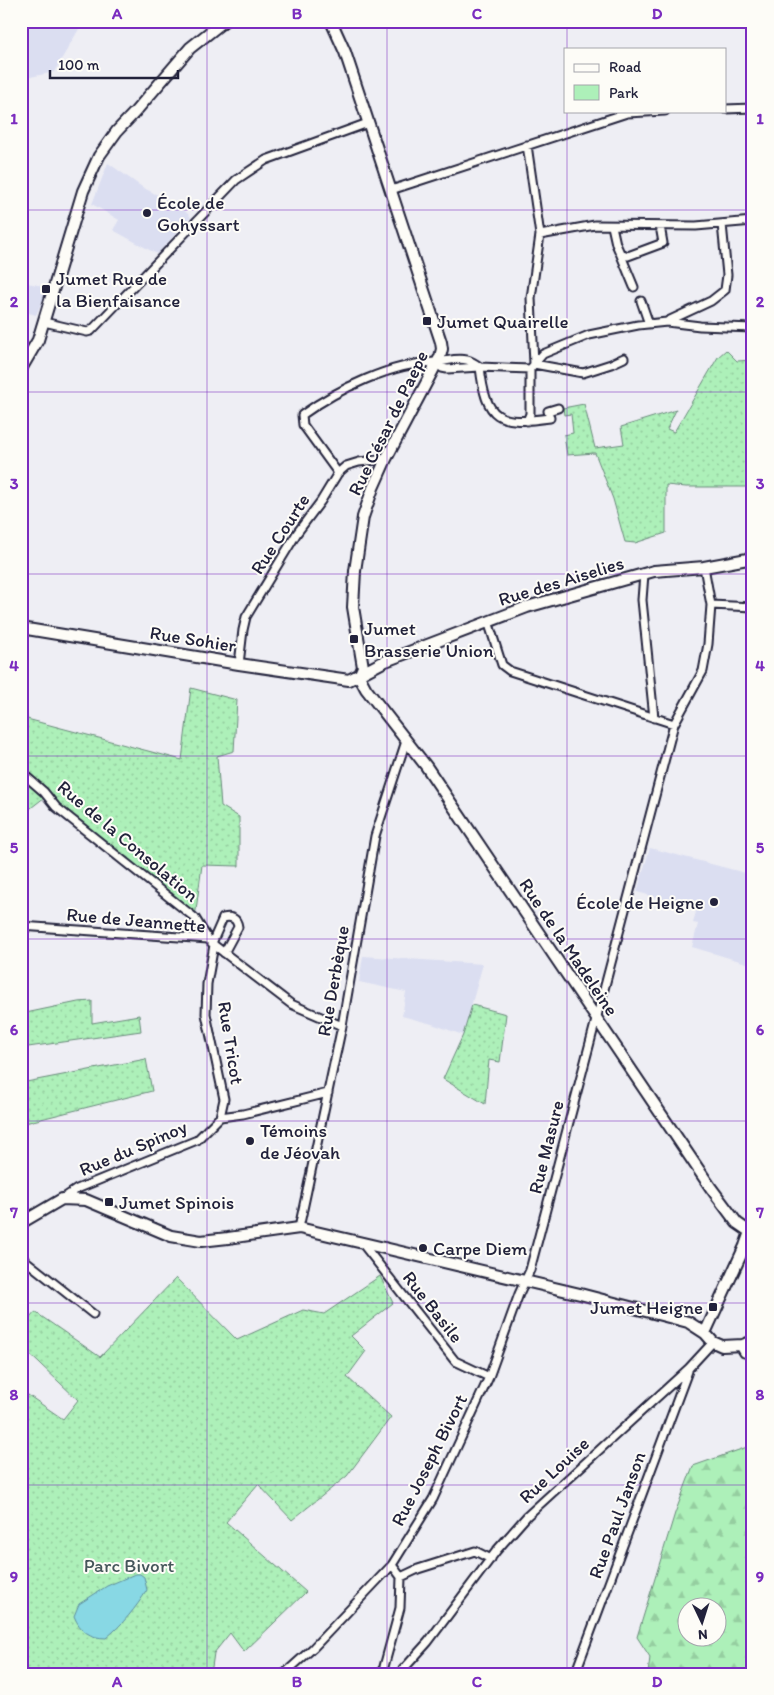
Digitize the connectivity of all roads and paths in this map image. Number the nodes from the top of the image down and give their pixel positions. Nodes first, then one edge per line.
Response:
1 (224, 21) edge
2 (332, 21) edge
3 (753, 108) edge
4 (726, 109) edge
5 (646, 112) edge
6 (368, 123) junction
7 (527, 145) junction
8 (391, 190) junction
9 (753, 221) edge
10 (722, 224) junction
11 (612, 226) junction
12 (660, 226) junction
13 (540, 235) junction
14 (620, 253) junction
15 (634, 287) dead end
16 (640, 301) dead end
17 (44, 322) junction
18 (667, 322) junction
19 (649, 324) junction
20 (753, 328) edge
21 (624, 358) dead end
22 (438, 362) junction
23 (532, 366) junction
24 (480, 367) junction
25 (21, 369) edge
26 (558, 408) dead end
27 (527, 421) junction
28 (386, 459) junction
29 (338, 473) junction
30 (753, 558) edge
31 (704, 567) junction
32 (644, 574) junction
33 (711, 605) junction
34 (753, 607) edge
35 (488, 621) junction
36 (21, 628) edge
37 (239, 664) junction
38 (359, 676) junction
39 (654, 718) junction
40 (674, 724) junction
41 (406, 741) junction
42 (21, 772) edge
43 (21, 926) edge
44 (211, 942) junction
45 (224, 953) junction
46 (596, 1019) junction
47 (342, 1026) junction
48 (328, 1093) junction
49 (220, 1117) junction
50 (62, 1199) junction
51 (21, 1223) edge
52 (299, 1228) junction
53 (752, 1231) edge
54 (362, 1243) junction
55 (749, 1246) edge
56 (21, 1257) edge
57 (524, 1281) junction
58 (93, 1314) dead end
59 (705, 1333) junction
60 (753, 1340) edge
61 (713, 1342) junction
62 (740, 1346) junction
63 (753, 1355) edge
64 (689, 1368) junction
65 (489, 1377) junction
66 (491, 1559) junction
67 (392, 1565) junction
68 (401, 1576) junction
69 (284, 1674) edge
70 (382, 1674) edge
71 (399, 1674) edge
72 (575, 1674) edge

1 - 17 street
2 - 6 street, Rue César de Paepe
3 - 4 street
5 - 7 street
6 - 8 street, Rue César de Paepe
6 - 17 street
7 - 8 street
7 - 13 street
8 - 22 street, Rue César de Paepe
9 - 10 street
10 - 12 street
10 - 18 street
11 - 12 street
11 - 13 street
11 - 14 street
12 - 14 street
13 - 23 street
14 - 15 street
16 - 19 street
17 - 25 street
18 - 19 street
18 - 20 street
19 - 23 street
21 - 23 street
22 - 24 street
22 - 28 street, Rue César de Paepe
22 - 29 street
23 - 24 street
23 - 27 street
24 - 27 street
26 - 27 street
28 - 29 street
28 - 38 street, Rue César de Paepe
29 - 37 street, Rue Courte
30 - 31 street, Rue des Aiselies
31 - 32 street, Rue des Aiselies
31 - 33 street, Rue Masure
32 - 35 street, Rue des Aiselies
32 - 39 street
33 - 34 street
33 - 40 street, Rue Masure
35 - 38 street, Rue des Aiselies
35 - 39 street
36 - 37 street, Rue Sohier
37 - 38 street, Rue Sohier
38 - 41 street, Rue de la Madeleine
39 - 40 street
40 - 46 street, Rue Masure
41 - 46 street, Rue de la Madeleine
41 - 47 street, Rue Derbèque
42 - 44 street, Rue de la Consolation
43 - 44 street, Rue de Jeannette
44 - 45 street, Rue de Jeannette
44 - 45 street, Rue Tricot
44 - 49 street, Rue Tricot
45 - 47 street, Rue de Jeannette
46 - 53 street, Rue de la Madeleine
46 - 57 street, Rue Masure
47 - 48 street, Rue Derbèque
48 - 49 street
48 - 52 street, Rue Derbèque
49 - 50 street, Rue du Spinoy
50 - 51 street
50 - 52 street
52 - 54 street
53 - 55 street
54 - 57 street
54 - 65 street, Rue Basile
55 - 59 street
56 - 58 street
57 - 59 street
57 - 65 street, Rue Joseph Bivort
59 - 61 street
60 - 62 street
61 - 62 street
61 - 64 street, Rue Louise
62 - 63 street
64 - 66 street, Rue Louise
64 - 72 street, Rue Paul Janson
65 - 67 street, Rue Joseph Bivort
66 - 68 street
66 - 71 street, Rue Louise
67 - 68 street
67 - 69 street, Rue Joseph Bivort
68 - 70 street

